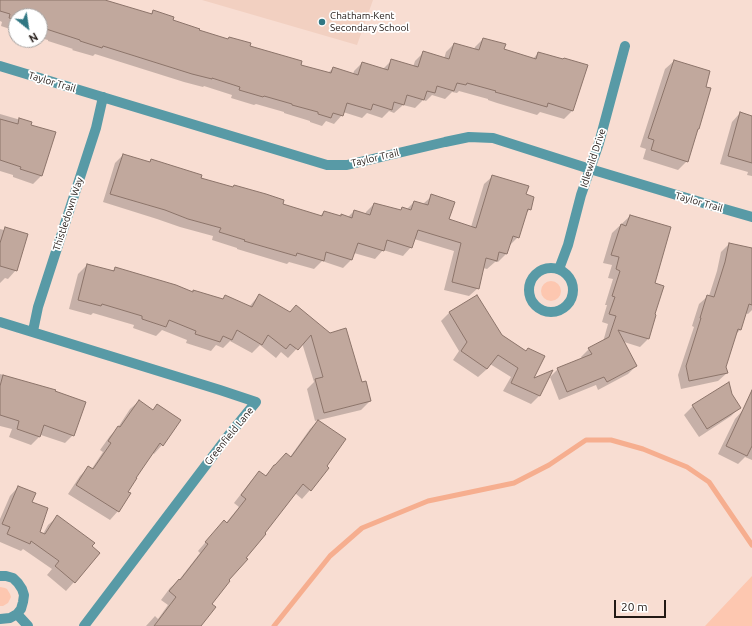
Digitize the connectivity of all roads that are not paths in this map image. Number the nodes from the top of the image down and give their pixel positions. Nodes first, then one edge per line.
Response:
1 (625, 46) dead end
2 (0, 66) edge
3 (103, 97) junction
4 (590, 169) junction
5 (752, 217) edge
6 (559, 270) junction
7 (0, 322) edge
8 (33, 331) junction
9 (0, 576) edge
10 (16, 614) junction
11 (0, 619) edge
12 (28, 626) edge
13 (84, 626) edge

1 - 4 street, Idlewild Drive
2 - 3 street, Taylor Trail
3 - 4 street, Taylor Trail
3 - 8 street, Thistledown Way
4 - 5 street, Taylor Trail
4 - 6 street, Idlewild Drive
6 - 6 street
7 - 8 street, Greenfield Lane
8 - 13 street, Greenfield Lane
9 - 10 street
10 - 11 street
10 - 12 street

